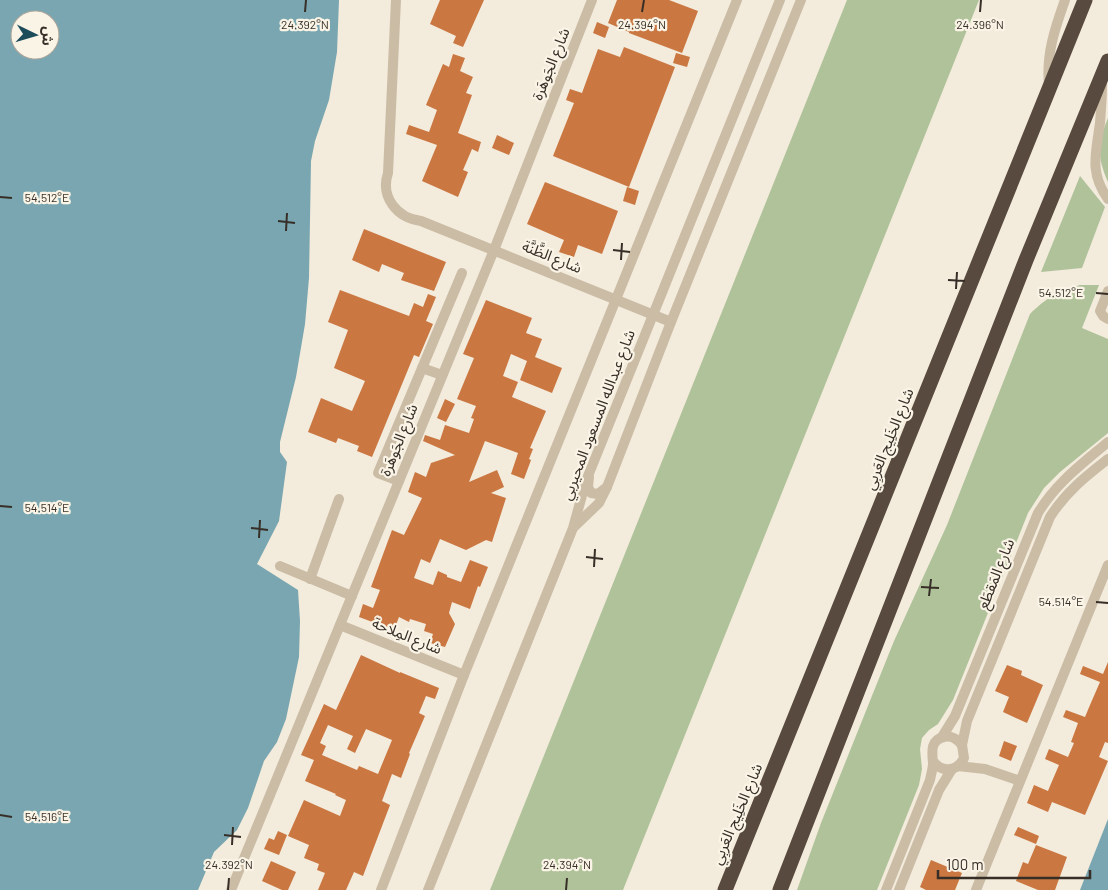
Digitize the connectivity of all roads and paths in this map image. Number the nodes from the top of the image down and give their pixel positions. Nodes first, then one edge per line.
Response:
1 (396, 0) edge
2 (592, 0) edge
3 (737, 0) edge
4 (780, 0) edge
5 (801, 0) edge
6 (1065, 0) edge
7 (1084, 0) edge
8 (1108, 61) edge
9 (1102, 76) junction
10 (1049, 87) junction
11 (1108, 199) edge
12 (494, 250) junction
13 (462, 274) dead end
14 (1108, 291) edge
15 (615, 300) junction
16 (653, 315) junction
17 (1108, 319) edge
18 (670, 322) junction
19 (422, 368) junction
20 (442, 376) junction
21 (1108, 442) edge
22 (1108, 459) edge
23 (589, 474) junction
24 (399, 481) junction
25 (607, 487) junction
26 (339, 499) dead end
27 (574, 528) junction
28 (1108, 565) edge
29 (280, 566) dead end
30 (310, 579) junction
31 (352, 596) junction
32 (340, 625) junction
33 (464, 675) junction
34 (942, 737) junction
35 (963, 749) junction
36 (933, 760) junction
37 (955, 767) junction
38 (985, 768) junction
39 (1020, 781) junction
40 (232, 890) edge
41 (381, 890) edge
42 (428, 890) edge
43 (725, 890) edge
44 (780, 890) edge
45 (886, 890) edge
46 (899, 890) edge
47 (976, 890) edge

1 - 12 street, شارع الظَّنَّة
2 - 12 street, شارع الجَوهَرة
3 - 15 street
4 - 16 street, شارع عبدالله المسعود المحيربي
5 - 18 street, شارع عبدالله المسعود المحيربي
6 - 10 street
7 - 10 highway, شارع الخَلِيج العَربِي
8 - 9 highway
9 - 11 street
9 - 44 highway
10 - 43 highway, شارع الخَلِيج العَربِي
12 - 15 street, شارع الظَّنَّة
12 - 20 street, شارع الجَوهَرة
13 - 19 street
14 - 17 street
15 - 16 street, شارع الظَّنَّة
15 - 33 street
16 - 18 street, شارع الظَّنَّة
16 - 23 street, شارع عبدالله المسعود المحيربي
18 - 25 street, شارع عبدالله المسعود المحيربي
19 - 20 street
19 - 24 street
20 - 24 street, شارع الجَوهَرة
21 - 34 street, شارع المَقطَع
22 - 35 street, شارع المَقطَع
23 - 25 street
23 - 27 street, شارع عبدالله المسعود المحيربي
24 - 31 street, شارع الجَوهَرة
25 - 27 street, شارع عبدالله المسعود المحيربي
26 - 30 street
27 - 42 street
28 - 39 street
29 - 30 street
30 - 31 street
31 - 32 street, شارع الجَوهَرة
32 - 33 street, شارع المِلاحة
32 - 40 street, شارع الجَوهَرة
33 - 41 street
34 - 35 street
34 - 36 street
35 - 37 street
35 - 38 street
36 - 37 street
36 - 45 street
37 - 38 street
37 - 46 street
38 - 39 street
39 - 47 street

